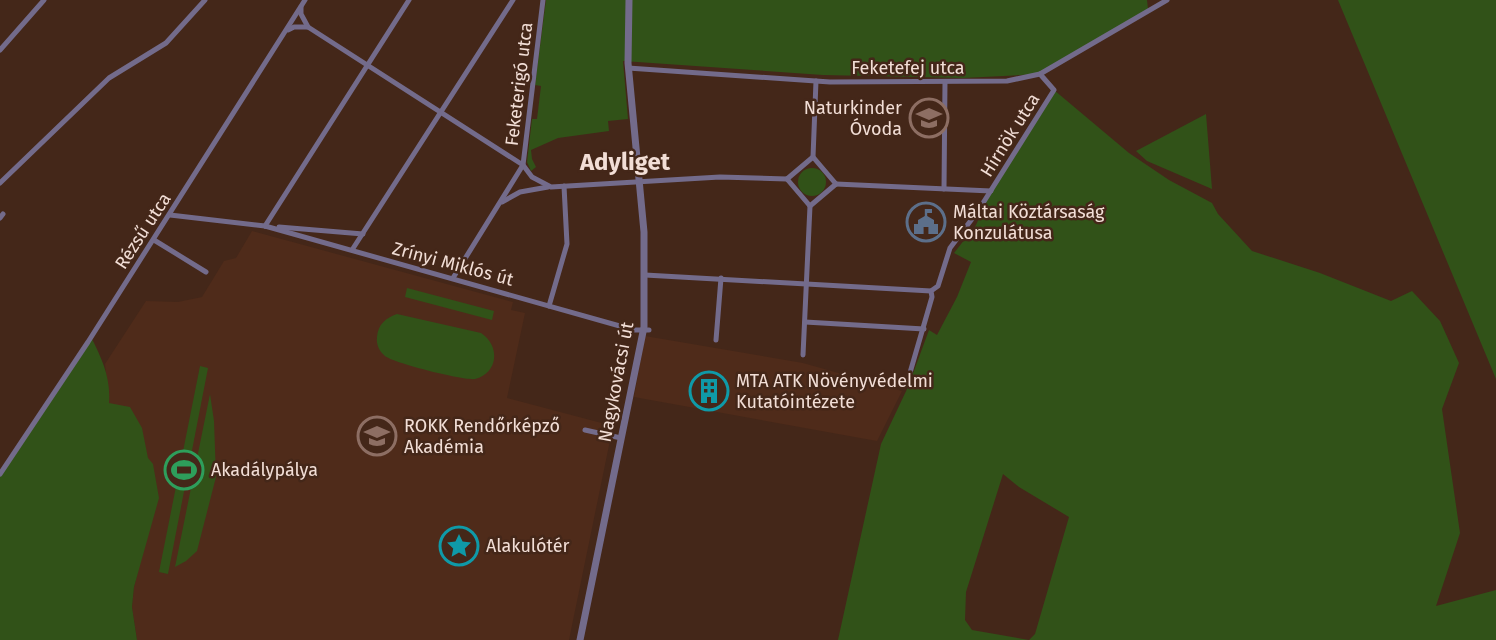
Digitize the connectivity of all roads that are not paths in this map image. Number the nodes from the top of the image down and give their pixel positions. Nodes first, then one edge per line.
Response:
1 (31, 0) edge
2 (44, 0) edge
3 (205, 0) edge
4 (409, 0) edge
5 (513, 0) edge
6 (543, 0) edge
7 (629, 0) edge
8 (1167, 0) edge
9 (304, 2) edge
10 (38, 6) junction
11 (308, 27) junction
12 (281, 37) junction
13 (0, 50) edge
14 (367, 65) junction
15 (628, 68) junction
16 (1040, 74) junction
17 (816, 81) junction
18 (945, 82) junction
19 (441, 113) junction
20 (813, 157) junction
21 (523, 164) junction
22 (787, 179) junction
23 (637, 181) junction
24 (0, 183) edge
25 (836, 184) junction
26 (564, 186) junction
27 (551, 187) junction
28 (944, 189) junction
29 (991, 191) junction
30 (498, 205) junction
31 (810, 206) junction
32 (170, 215) junction
33 (265, 226) junction
34 (363, 233) junction
35 (154, 240) junction
36 (352, 250) junction
37 (206, 272) dead end
38 (645, 275) junction
39 (453, 278) junction
40 (721, 278) junction
41 (806, 284) junction
42 (931, 291) junction
43 (549, 306) junction
44 (804, 322) junction
45 (924, 329) junction
46 (642, 330) junction
47 (716, 340) dead end
48 (803, 355) dead end
49 (907, 383) dead end
50 (585, 430) dead end
51 (621, 438) junction
52 (0, 474) edge
53 (580, 640) edge

1 - 10 street
2 - 10 street
3 - 24 street
4 - 14 street
5 - 19 street
6 - 21 street, Feketerigó utca
7 - 15 street, Nagykovácsi út
8 - 16 street, Feketefej utca
9 - 11 street
9 - 12 street, Rézsű utca
10 - 13 street
11 - 12 street
11 - 14 street
12 - 32 street, Rézsű utca
14 - 19 street
14 - 33 street
15 - 17 street, Feketefej utca
15 - 23 street, Nagykovácsi út
16 - 18 street, Feketefej utca
16 - 29 street, Hírnök utca
17 - 18 street, Feketefej utca
17 - 20 street
18 - 28 street
19 - 21 street
19 - 34 street
20 - 22 street
20 - 25 street
21 - 27 street
21 - 30 street, Feketerigó utca
22 - 23 street
22 - 31 street
23 - 26 street
23 - 38 street, Nagykovácsi út
25 - 28 street
25 - 31 street
26 - 27 street
26 - 43 street
27 - 30 street
28 - 29 street
29 - 42 street, Hírnök utca
30 - 39 street, Feketerigó utca
31 - 41 street
32 - 33 street, Zrínyi Miklós út
32 - 35 street, Rézsű utca
33 - 34 street, Zrínyi Miklós út
33 - 36 street, Zrínyi Miklós út
34 - 36 street
35 - 37 street
35 - 52 street, Rézsű utca
36 - 39 street, Zrínyi Miklós út
38 - 40 street
38 - 46 street, Nagykovácsi út
39 - 43 street, Zrínyi Miklós út
40 - 41 street
40 - 47 street
41 - 42 street
41 - 44 street
42 - 45 street, Hírnök utca
43 - 46 street, Zrínyi Miklós út
44 - 45 street
44 - 48 street
45 - 49 street, Hírnök utca
46 - 51 street, Nagykovácsi út
50 - 51 street
51 - 53 street, Nagykovácsi út

